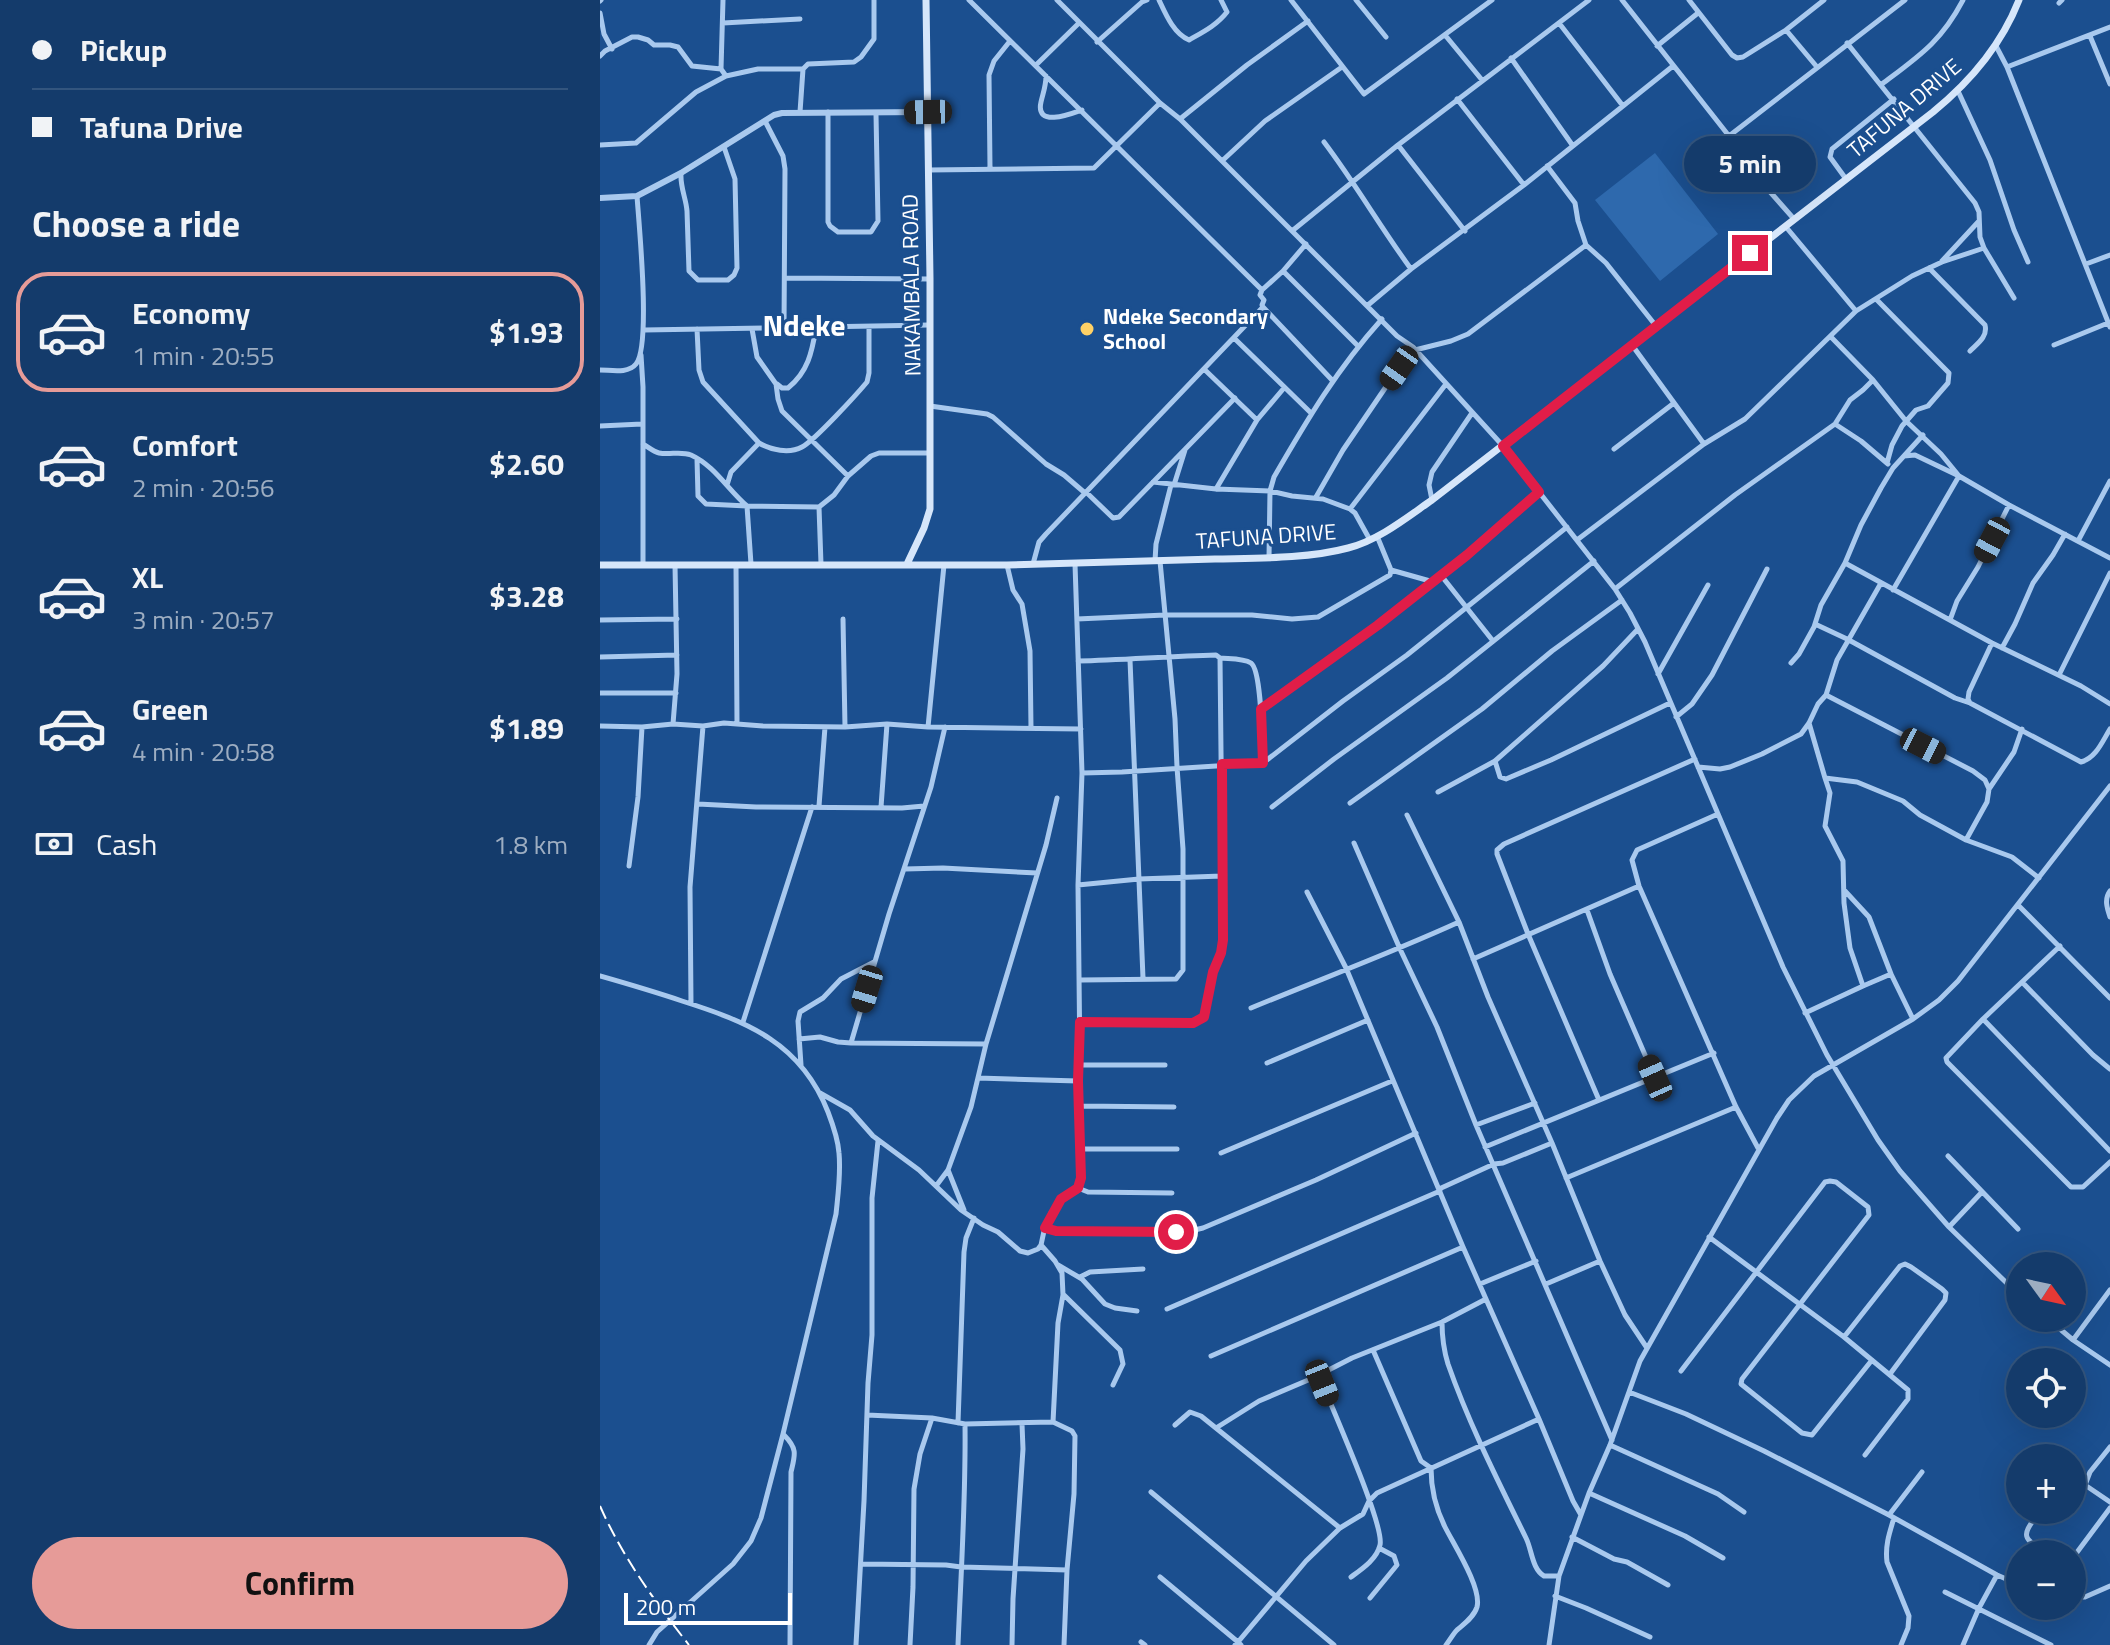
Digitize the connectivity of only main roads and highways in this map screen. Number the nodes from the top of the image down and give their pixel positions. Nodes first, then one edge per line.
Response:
1 (926, 0) edge
2 (2019, 0) edge
3 (907, 564) junction
4 (600, 565) edge

1 - 3 main road, NAKAMBALA ROAD
2 - 3 main road, TAFUNA DRIVE
3 - 4 main road, TAFUNA DRIVE

